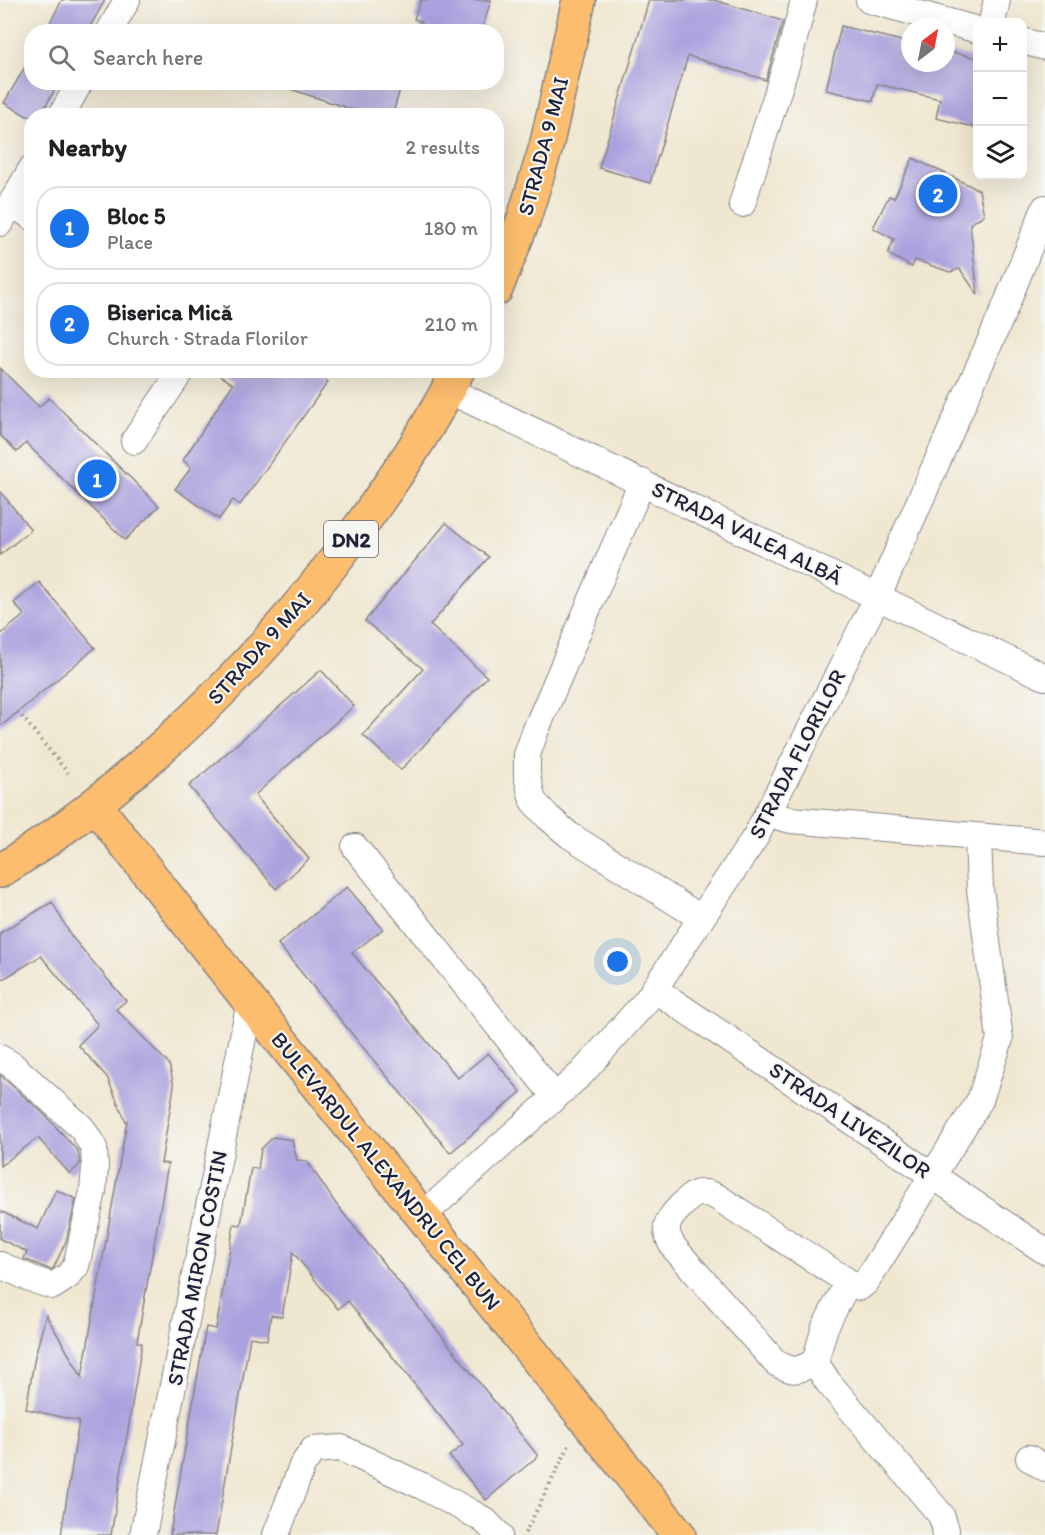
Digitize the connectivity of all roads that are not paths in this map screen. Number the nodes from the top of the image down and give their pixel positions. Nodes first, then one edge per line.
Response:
1 (127, 0) edge
2 (579, 0) edge
3 (804, 0) edge
4 (868, 0) edge
5 (997, 0) edge
6 (993, 18) edge
7 (114, 24) edge
8 (973, 29) edge
9 (1027, 42) edge
10 (1045, 47) edge
11 (76, 90) edge
12 (65, 108) edge
13 (24, 189) edge
14 (742, 204) dead end
15 (1045, 208) edge
16 (14, 215) edge
17 (504, 269) edge
18 (177, 378) edge
19 (453, 380) edge
20 (134, 441) dead end
21 (642, 482) junction
22 (877, 598) junction
23 (1045, 677) edge
24 (95, 806) junction
25 (767, 814) junction
26 (978, 837) junction
27 (1045, 842) edge
28 (355, 847) dead end
29 (2, 866) edge
30 (701, 918) junction
31 (654, 989) junction
32 (250, 1002) junction
33 (0, 1058) edge
34 (555, 1098) junction
35 (932, 1175) junction
36 (423, 1215) junction
37 (1045, 1251) edge
38 (0, 1265) edge
39 (848, 1281) junction
40 (815, 1362) junction
41 (143, 1535) edge
42 (276, 1535) edge
43 (499, 1535) edge
44 (679, 1535) edge
45 (945, 1535) edge

1 - 7 street
2 - 17 main road, STRADA 9 MAI
3 - 14 street
4 - 8 street
5 - 6 street
9 - 10 street
11 - 12 street
13 - 16 street
15 - 22 street, STRADA FLORILOR
18 - 20 street
19 - 21 street, STRADA VALEA ALBĂ
19 - 24 main road, STRADA 9 MAI / DN2
21 - 22 street, STRADA VALEA ALBĂ
21 - 30 street
22 - 23 street, STRADA VALEA ALBĂ
22 - 25 street, STRADA FLORILOR
24 - 29 main road, STRADA 9 MAI / DN2
24 - 32 main road, BULEVARDUL ALEXANDRU CEL BUN
25 - 26 street
25 - 30 street, STRADA FLORILOR
26 - 27 street
26 - 35 street
28 - 34 street
30 - 31 street, STRADA FLORILOR
31 - 34 street, STRADA FLORILOR
31 - 35 street, STRADA LIVEZILOR
32 - 36 main road, BULEVARDUL ALEXANDRU CEL BUN
32 - 41 street, STRADA MIRON COSTIN
33 - 38 street
34 - 36 street, STRADA FLORILOR
35 - 37 street, STRADA LIVEZILOR
35 - 39 street
36 - 44 main road, BULEVARDUL ALEXANDRU CEL BUN
39 - 40 street
39 - 40 street
40 - 45 street
42 - 43 street

